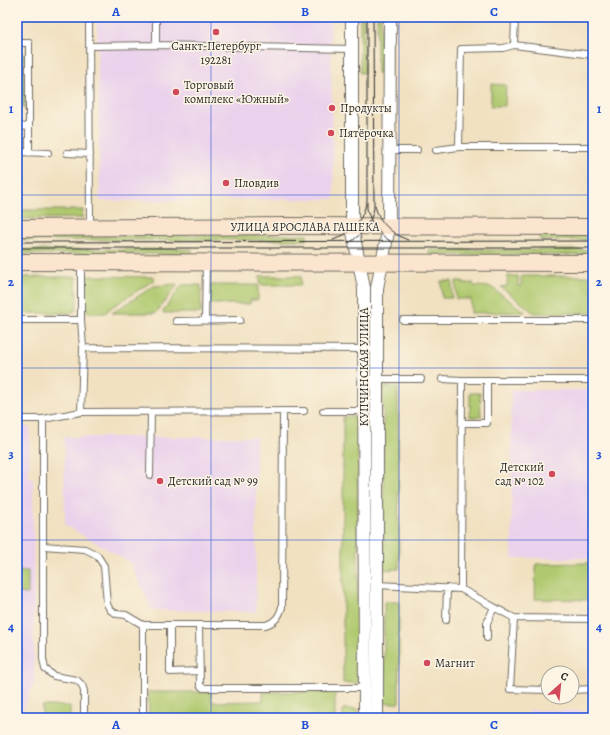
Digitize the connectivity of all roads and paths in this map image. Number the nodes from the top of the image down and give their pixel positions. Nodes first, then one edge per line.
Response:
1 (89, 17) edge
2 (156, 17) edge
3 (352, 17) edge
4 (390, 17) edge
5 (515, 17) edge
6 (17, 43) edge
7 (156, 45) junction
8 (514, 45) junction
9 (90, 46) junction
10 (352, 49) junction
11 (593, 56) edge
12 (17, 126) edge
13 (29, 127) junction
14 (459, 147) junction
15 (593, 147) edge
16 (390, 150) junction
17 (417, 150) dead end
18 (436, 150) dead end
19 (17, 152) edge
20 (29, 152) junction
21 (48, 153) dead end
22 (67, 153) dead end
23 (90, 154) junction
24 (389, 226) junction
25 (352, 227) junction
26 (593, 227) edge
27 (17, 228) edge
28 (90, 228) junction
29 (17, 262) edge
30 (81, 262) junction
31 (206, 262) junction
32 (359, 262) junction
33 (382, 262) junction
34 (593, 262) edge
35 (17, 320) edge
36 (81, 320) junction
37 (205, 320) junction
38 (240, 320) dead end
39 (403, 320) dead end
40 (593, 320) edge
41 (176, 321) dead end
42 (83, 348) junction
43 (364, 348) junction
44 (377, 349) junction
45 (365, 379) junction
46 (377, 379) junction
47 (421, 379) dead end
48 (442, 379) dead end
49 (462, 380) junction
50 (487, 380) junction
51 (593, 380) edge
52 (283, 411) junction
53 (304, 411) dead end
54 (323, 411) dead end
55 (364, 411) junction
56 (377, 411) junction
57 (82, 412) junction
58 (151, 412) junction
59 (17, 419) edge
60 (43, 419) junction
61 (462, 423) junction
62 (150, 475) dead end
63 (43, 546) junction
64 (377, 585) junction
65 (365, 586) junction
66 (447, 588) junction
67 (461, 589) junction
68 (494, 607) junction
69 (514, 618) junction
70 (593, 619) edge
71 (446, 620) dead end
72 (143, 624) junction
73 (170, 625) junction
74 (200, 625) junction
75 (487, 638) dead end
76 (200, 671) junction
77 (364, 688) junction
78 (377, 688) junction
79 (540, 690) edge
80 (580, 690) edge
81 (593, 690) edge
82 (84, 718) edge
83 (144, 718) edge
84 (365, 718) edge
85 (377, 718) edge

1 - 9 lane
2 - 7 lane
3 - 10 street, КУПЧИНСКАЯ УЛИЦА
4 - 16 street, КУПЧИНСКАЯ УЛИЦА
5 - 8 lane
6 - 13 lane
7 - 9 lane
7 - 10 lane
8 - 11 lane
8 - 14 lane
9 - 23 lane
10 - 25 street, КУПЧИНСКАЯ УЛИЦА
12 - 13 lane
13 - 20 lane
14 - 15 lane
14 - 18 lane
16 - 17 lane
16 - 24 street, КУПЧИНСКАЯ УЛИЦА
19 - 20 lane
20 - 21 lane
22 - 23 lane
23 - 28 lane
24 - 25 street, УЛИЦА ЯРОСЛАВА ГАШЕКА
24 - 26 street, УЛИЦА ЯРОСЛАВА ГАШЕКА
24 - 33 street, КУПЧИНСКАЯ УЛИЦА
25 - 28 street, УЛИЦА ЯРОСЛАВА ГАШЕКА
25 - 32 street, КУПЧИНСКАЯ УЛИЦА
27 - 28 street, УЛИЦА ЯРОСЛАВА ГАШЕКА
29 - 30 street
30 - 31 street
30 - 36 lane
31 - 32 street
31 - 37 lane
32 - 33 street
32 - 43 street, КУПЧИНСКАЯ УЛИЦА
33 - 34 street
33 - 44 street, КУПЧИНСКАЯ УЛИЦА
35 - 36 lane
36 - 42 lane
37 - 38 lane
37 - 41 lane
39 - 40 lane
42 - 43 lane
42 - 57 lane
43 - 44 lane
43 - 45 street, КУПЧИНСКАЯ УЛИЦА
44 - 46 street, КУПЧИНСКАЯ УЛИЦА
45 - 46 lane
45 - 55 street, КУПЧИНСКАЯ УЛИЦА
46 - 47 lane
46 - 56 street, КУПЧИНСКАЯ УЛИЦА
48 - 49 lane
49 - 50 lane
49 - 61 lane
50 - 51 lane
50 - 61 lane
52 - 53 lane
52 - 58 lane
52 - 74 lane
54 - 55 lane
55 - 56 lane
55 - 65 street, КУПЧИНСКАЯ УЛИЦА
56 - 64 street, КУПЧИНСКАЯ УЛИЦА
57 - 58 lane
57 - 60 lane
58 - 62 lane
59 - 60 lane
60 - 63 lane
61 - 67 lane
63 - 72 lane
63 - 82 lane
64 - 65 lane
64 - 66 lane
64 - 78 street, КУПЧИНСКАЯ УЛИЦА
65 - 77 street, КУПЧИНСКАЯ УЛИЦА
66 - 67 lane
66 - 71 lane
67 - 68 lane
68 - 69 lane
68 - 75 lane
69 - 70 lane
69 - 79 lane
72 - 73 lane
72 - 83 lane
73 - 74 lane
73 - 76 lane
74 - 76 lane
76 - 77 lane
77 - 78 lane
77 - 84 street, КУПЧИНСКАЯ УЛИЦА
78 - 85 street, КУПЧИНСКАЯ УЛИЦА
80 - 81 lane

